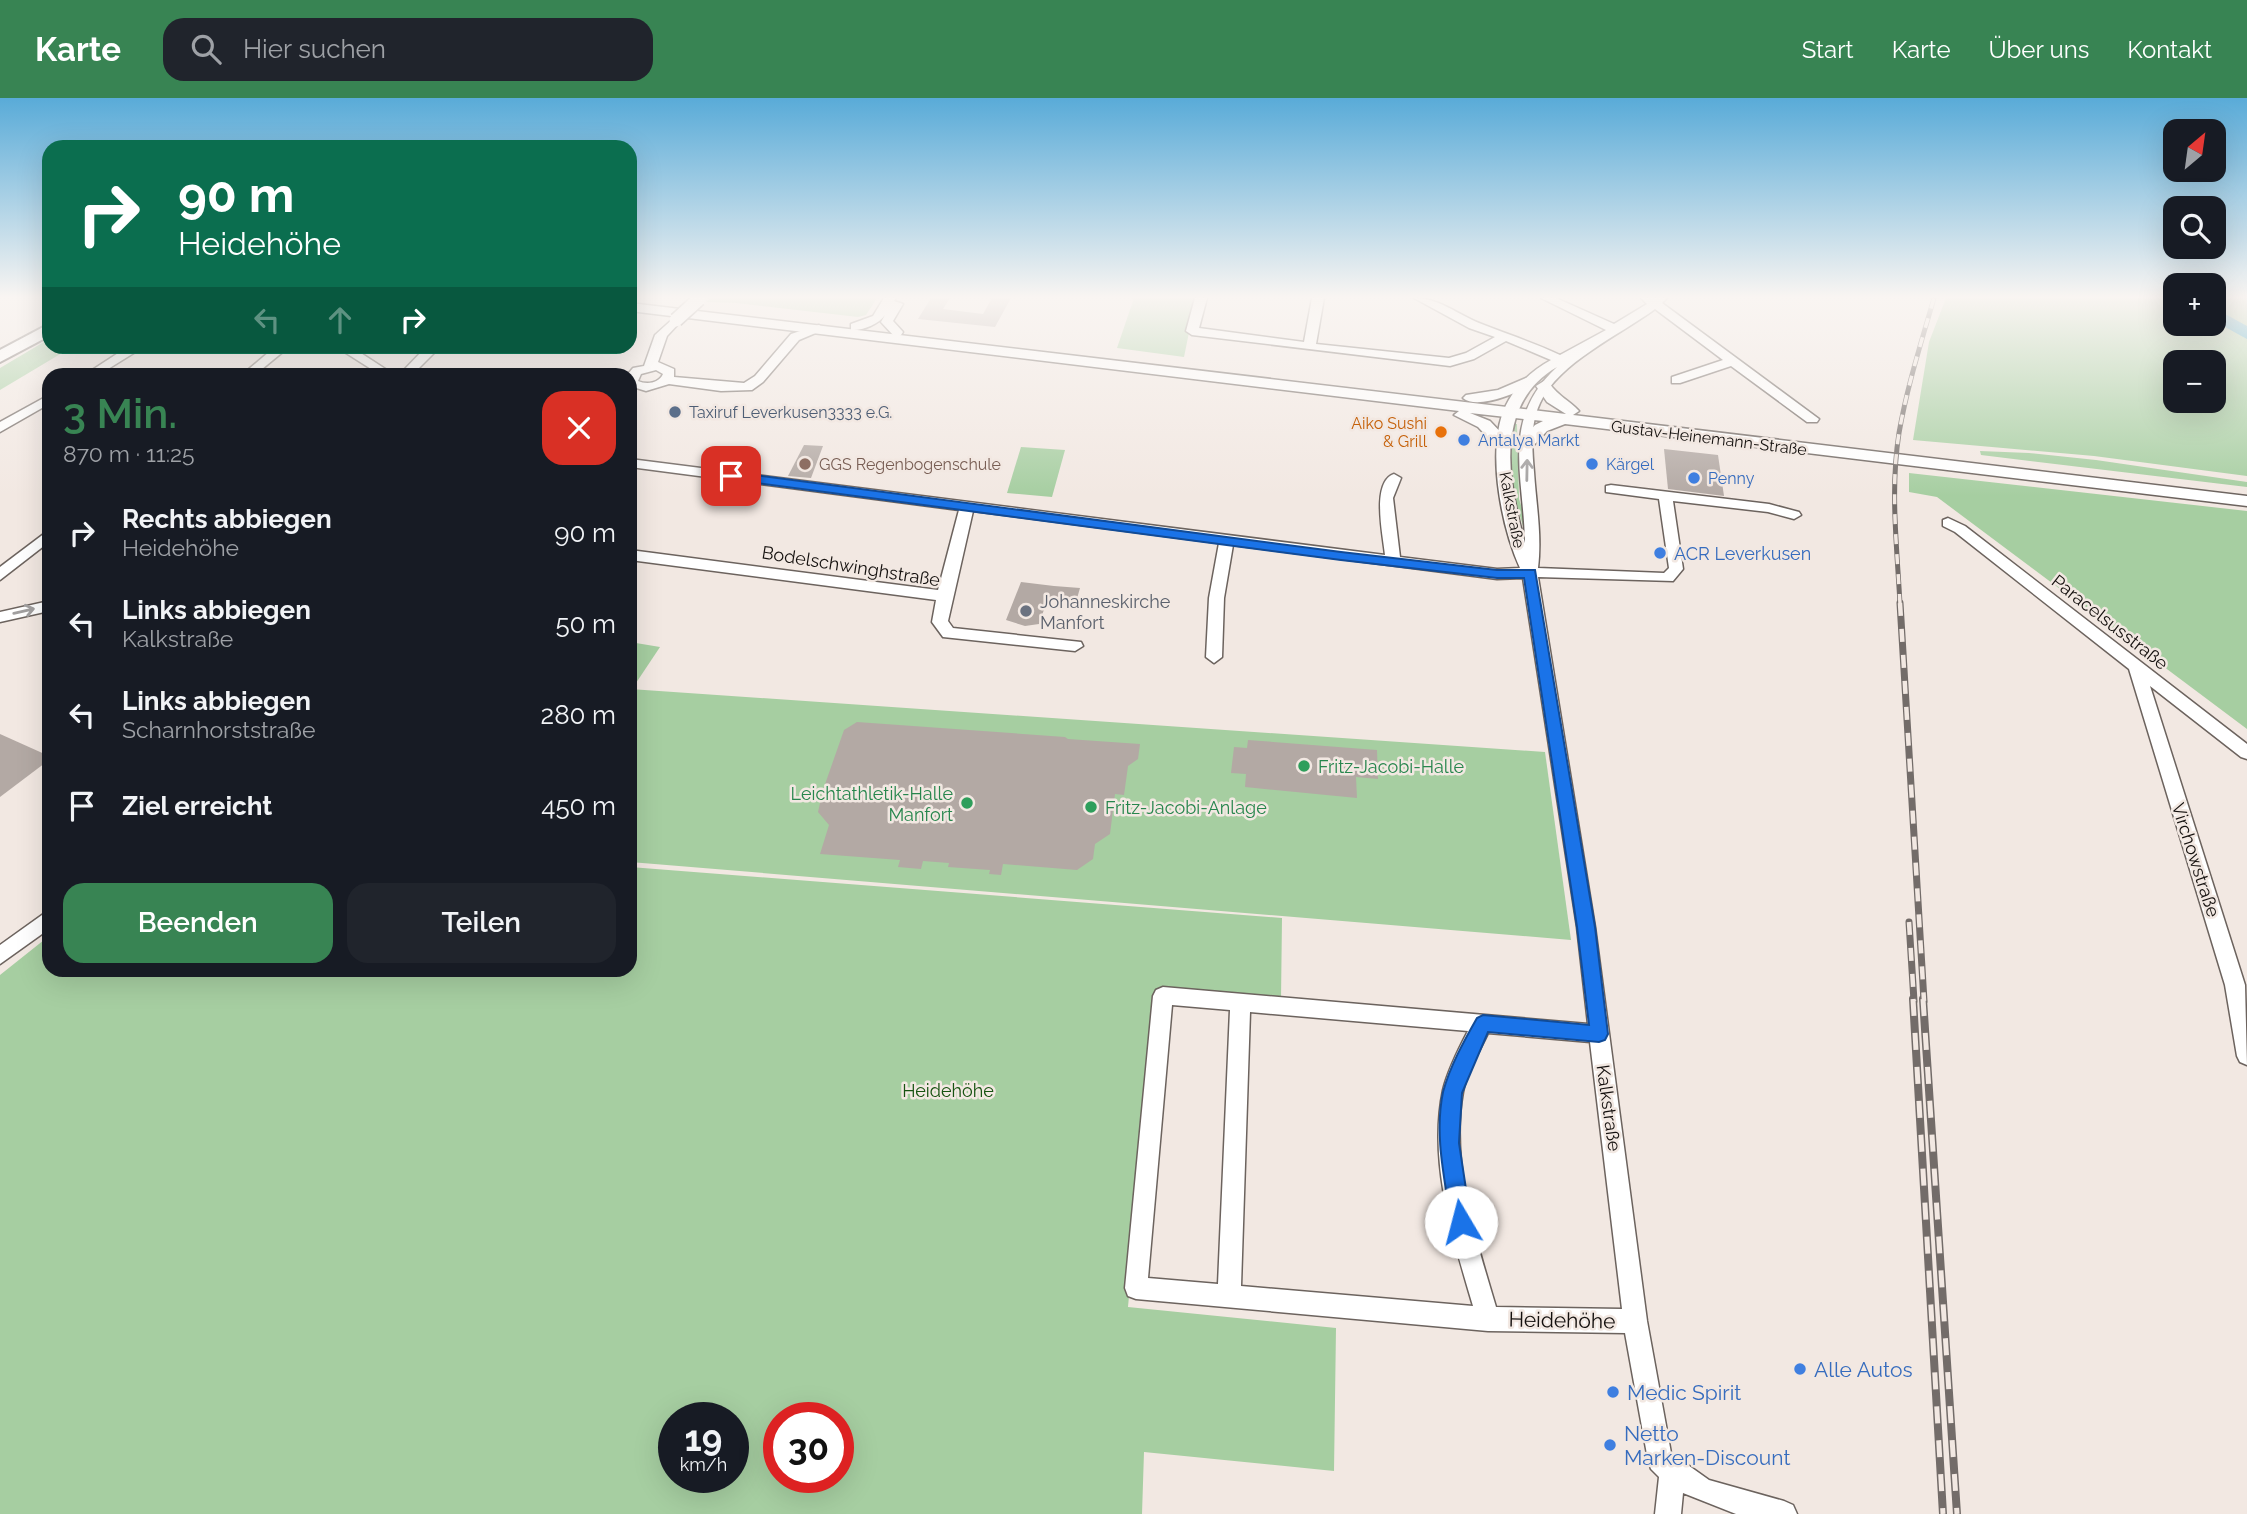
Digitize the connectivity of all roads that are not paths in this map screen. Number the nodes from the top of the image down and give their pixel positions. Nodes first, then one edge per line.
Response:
1 (771, 364) edge
2 (1114, 364) edge
3 (1176, 364) edge
4 (1559, 364) edge
5 (1562, 364) edge
6 (1722, 364) edge
7 (1737, 364) edge
8 (650, 366) joint
9 (637, 373) edge
10 (667, 380) junction
11 (1676, 380) dead end
12 (1525, 383) junction
13 (1545, 386) junction
14 (637, 387) edge
15 (1471, 398) junction
16 (42, 403) edge
17 (1437, 406) junction
18 (1510, 408) junction
19 (1529, 411) junction
20 (1566, 416) junction
21 (1812, 419) dead end
22 (0, 428) edge
23 (1528, 442) junction
24 (1502, 443) junction
25 (637, 464) edge
26 (1394, 478) dead end
27 (1611, 489) dead end
28 (2247, 491) edge
29 (1665, 496) junction
30 (2247, 501) edge
31 (967, 506) junction
32 (1794, 515) dead end
33 (1948, 523) dead end
34 (1227, 540) junction
35 (42, 541) edge
36 (637, 556) edge
37 (1393, 562) junction
38 (1530, 574) junction
39 (0, 575) edge
40 (944, 596) junction
41 (42, 608) edge
42 (0, 617) edge
43 (1075, 646) dead end
44 (1214, 657) dead end
45 (2136, 667) junction
46 (2247, 753) edge
47 (42, 923) edge
48 (0, 956) edge
49 (1240, 1002) junction
50 (1483, 1023) junction
51 (1599, 1034) junction
52 (2247, 1056) edge
53 (1229, 1297) junction
54 (1488, 1319) junction
55 (1636, 1321) junction
56 (1672, 1474) junction
57 (1668, 1514) edge
58 (1784, 1514) edge

1 - 10 street
2 - 17 main road, Gustav-Heinemann-Straße
3 - 15 main road, Gustav-Heinemann-Straße
4 - 12 street
5 - 13 street
6 - 11 street
7 - 21 street
8 - 9 street
8 - 10 street
10 - 14 street
12 - 15 main road
12 - 18 street
13 - 19 street
13 - 20 main road
15 - 18 main road, Gustav-Heinemann-Straße
16 - 22 street
17 - 18 main road, Gustav-Heinemann-Straße
17 - 24 main road
18 - 19 main road, Gustav-Heinemann-Straße
18 - 24 street, Kalkstraße
19 - 20 main road, Gustav-Heinemann-Straße
19 - 23 street, Kalkstraße
20 - 23 main road
20 - 28 main road, Gustav-Heinemann-Straße
20 - 30 main road, Gustav-Heinemann-Straße
38 -> 23 street, Kalkstraße
24 - 38 street, Kalkstraße
25 - 31 street
26 - 37 street
27 - 29 street
29 - 32 street
29 - 38 street
31 - 34 street
31 - 40 street
33 - 45 street, Paracelsusstraße
34 - 37 street
34 - 44 street
35 - 39 street
36 - 40 street, Bodelschwinghstraße
37 - 38 street
38 - 51 street, Kalkstraße
40 - 43 street, Bodelschwinghstraße
42 -> 41 street
45 - 46 street, Paracelsusstraße
45 - 52 street, Virchowstraße
47 - 48 street
49 - 50 street, Heidehöhe
49 - 53 street
49 - 53 street, Heidehöhe
50 - 51 street, Heidehöhe
50 - 54 street, Heidehöhe
51 - 55 street, Kalkstraße
53 - 54 street, Heidehöhe
54 - 55 street, Heidehöhe
55 - 56 street, Kalkstraße
56 - 57 street
56 - 58 street

